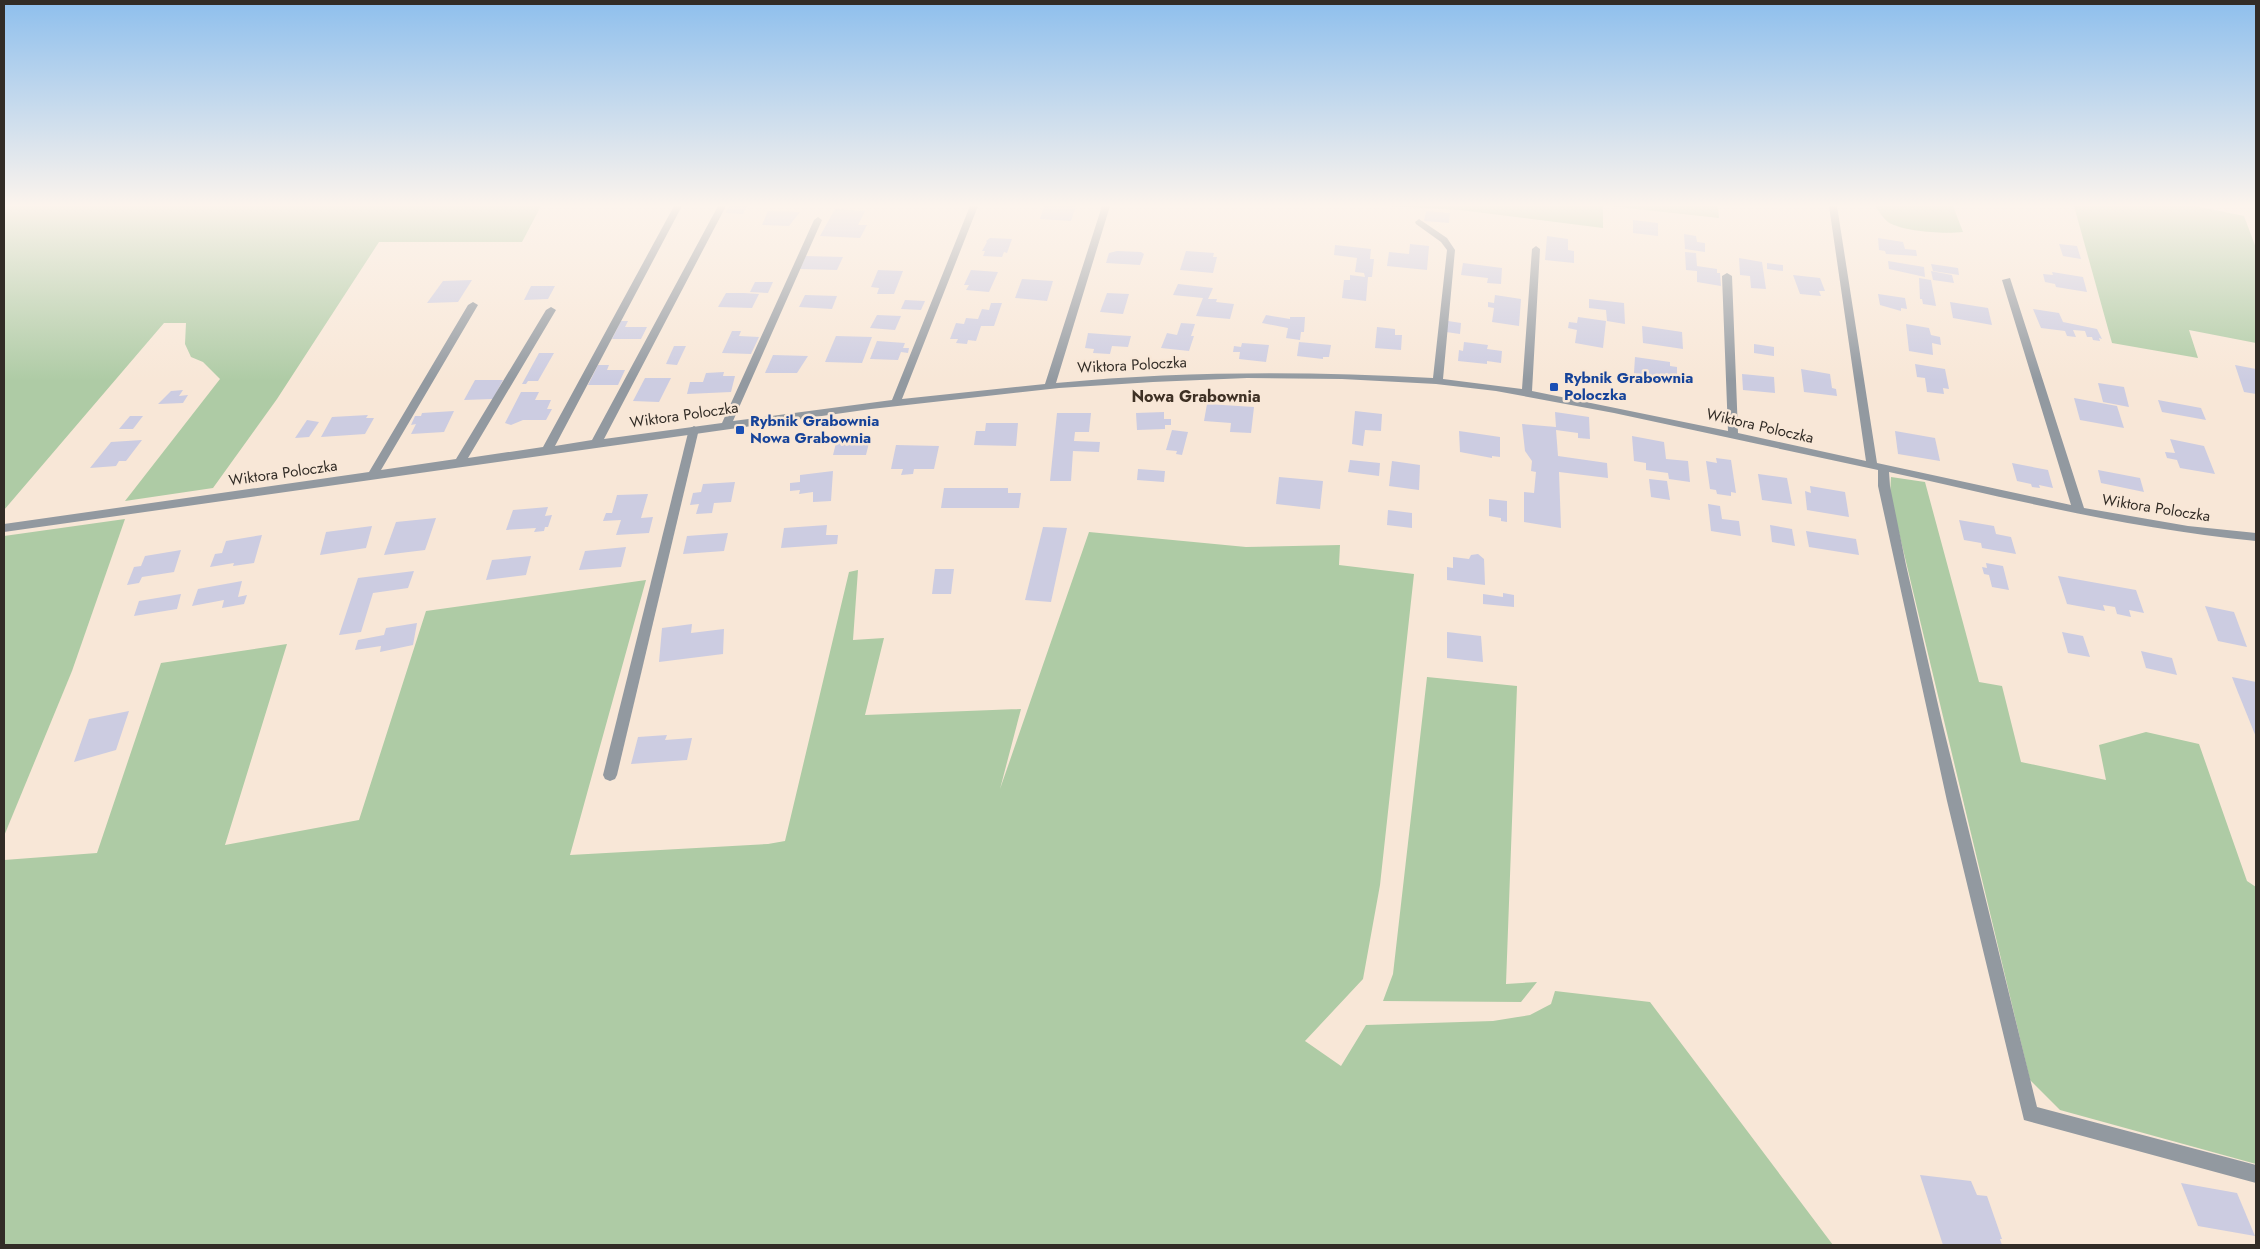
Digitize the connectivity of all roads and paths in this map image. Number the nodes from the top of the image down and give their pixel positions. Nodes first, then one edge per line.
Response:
1 (646, 264) edge
2 (691, 264) edge
3 (798, 264) edge
4 (951, 264) edge
5 (1088, 264) edge
6 (1450, 264) edge
7 (1535, 264) edge
8 (1843, 264) edge
9 (1727, 276) dead end
10 (2007, 280) dead end
11 (473, 304) dead end
12 (551, 310) dead end
13 (1438, 381) junction
14 (1050, 385) junction
15 (1527, 392) junction
16 (896, 402) junction
17 (726, 425) junction
18 (694, 429) junction
19 (1733, 435) junction
20 (596, 443) junction
21 (546, 450) junction
22 (459, 462) junction
23 (1877, 467) junction
24 (373, 475) junction
25 (2079, 511) junction
26 (4, 528) edge
27 (2256, 537) edge
28 (610, 775) dead end
29 (2256, 1174) edge

1 - 21 street
2 - 20 street
3 - 17 street
4 - 16 street
5 - 14 street
6 - 13 street
7 - 15 street
8 - 23 street
9 - 19 street
10 - 25 street
11 - 24 street
12 - 22 street
13 - 14 street, Wiktora Poloczka
13 - 15 street, Wiktora Poloczka
14 - 16 street, Wiktora Poloczka
15 - 19 street, Wiktora Poloczka
16 - 17 street, Wiktora Poloczka
17 - 18 street, Wiktora Poloczka
18 - 20 street, Wiktora Poloczka
18 - 28 street
19 - 23 street, Wiktora Poloczka
20 - 21 street, Wiktora Poloczka
21 - 22 street, Wiktora Poloczka
22 - 24 street, Wiktora Poloczka
23 - 25 street, Wiktora Poloczka
23 - 29 street
24 - 26 street, Wiktora Poloczka
25 - 27 street, Wiktora Poloczka

